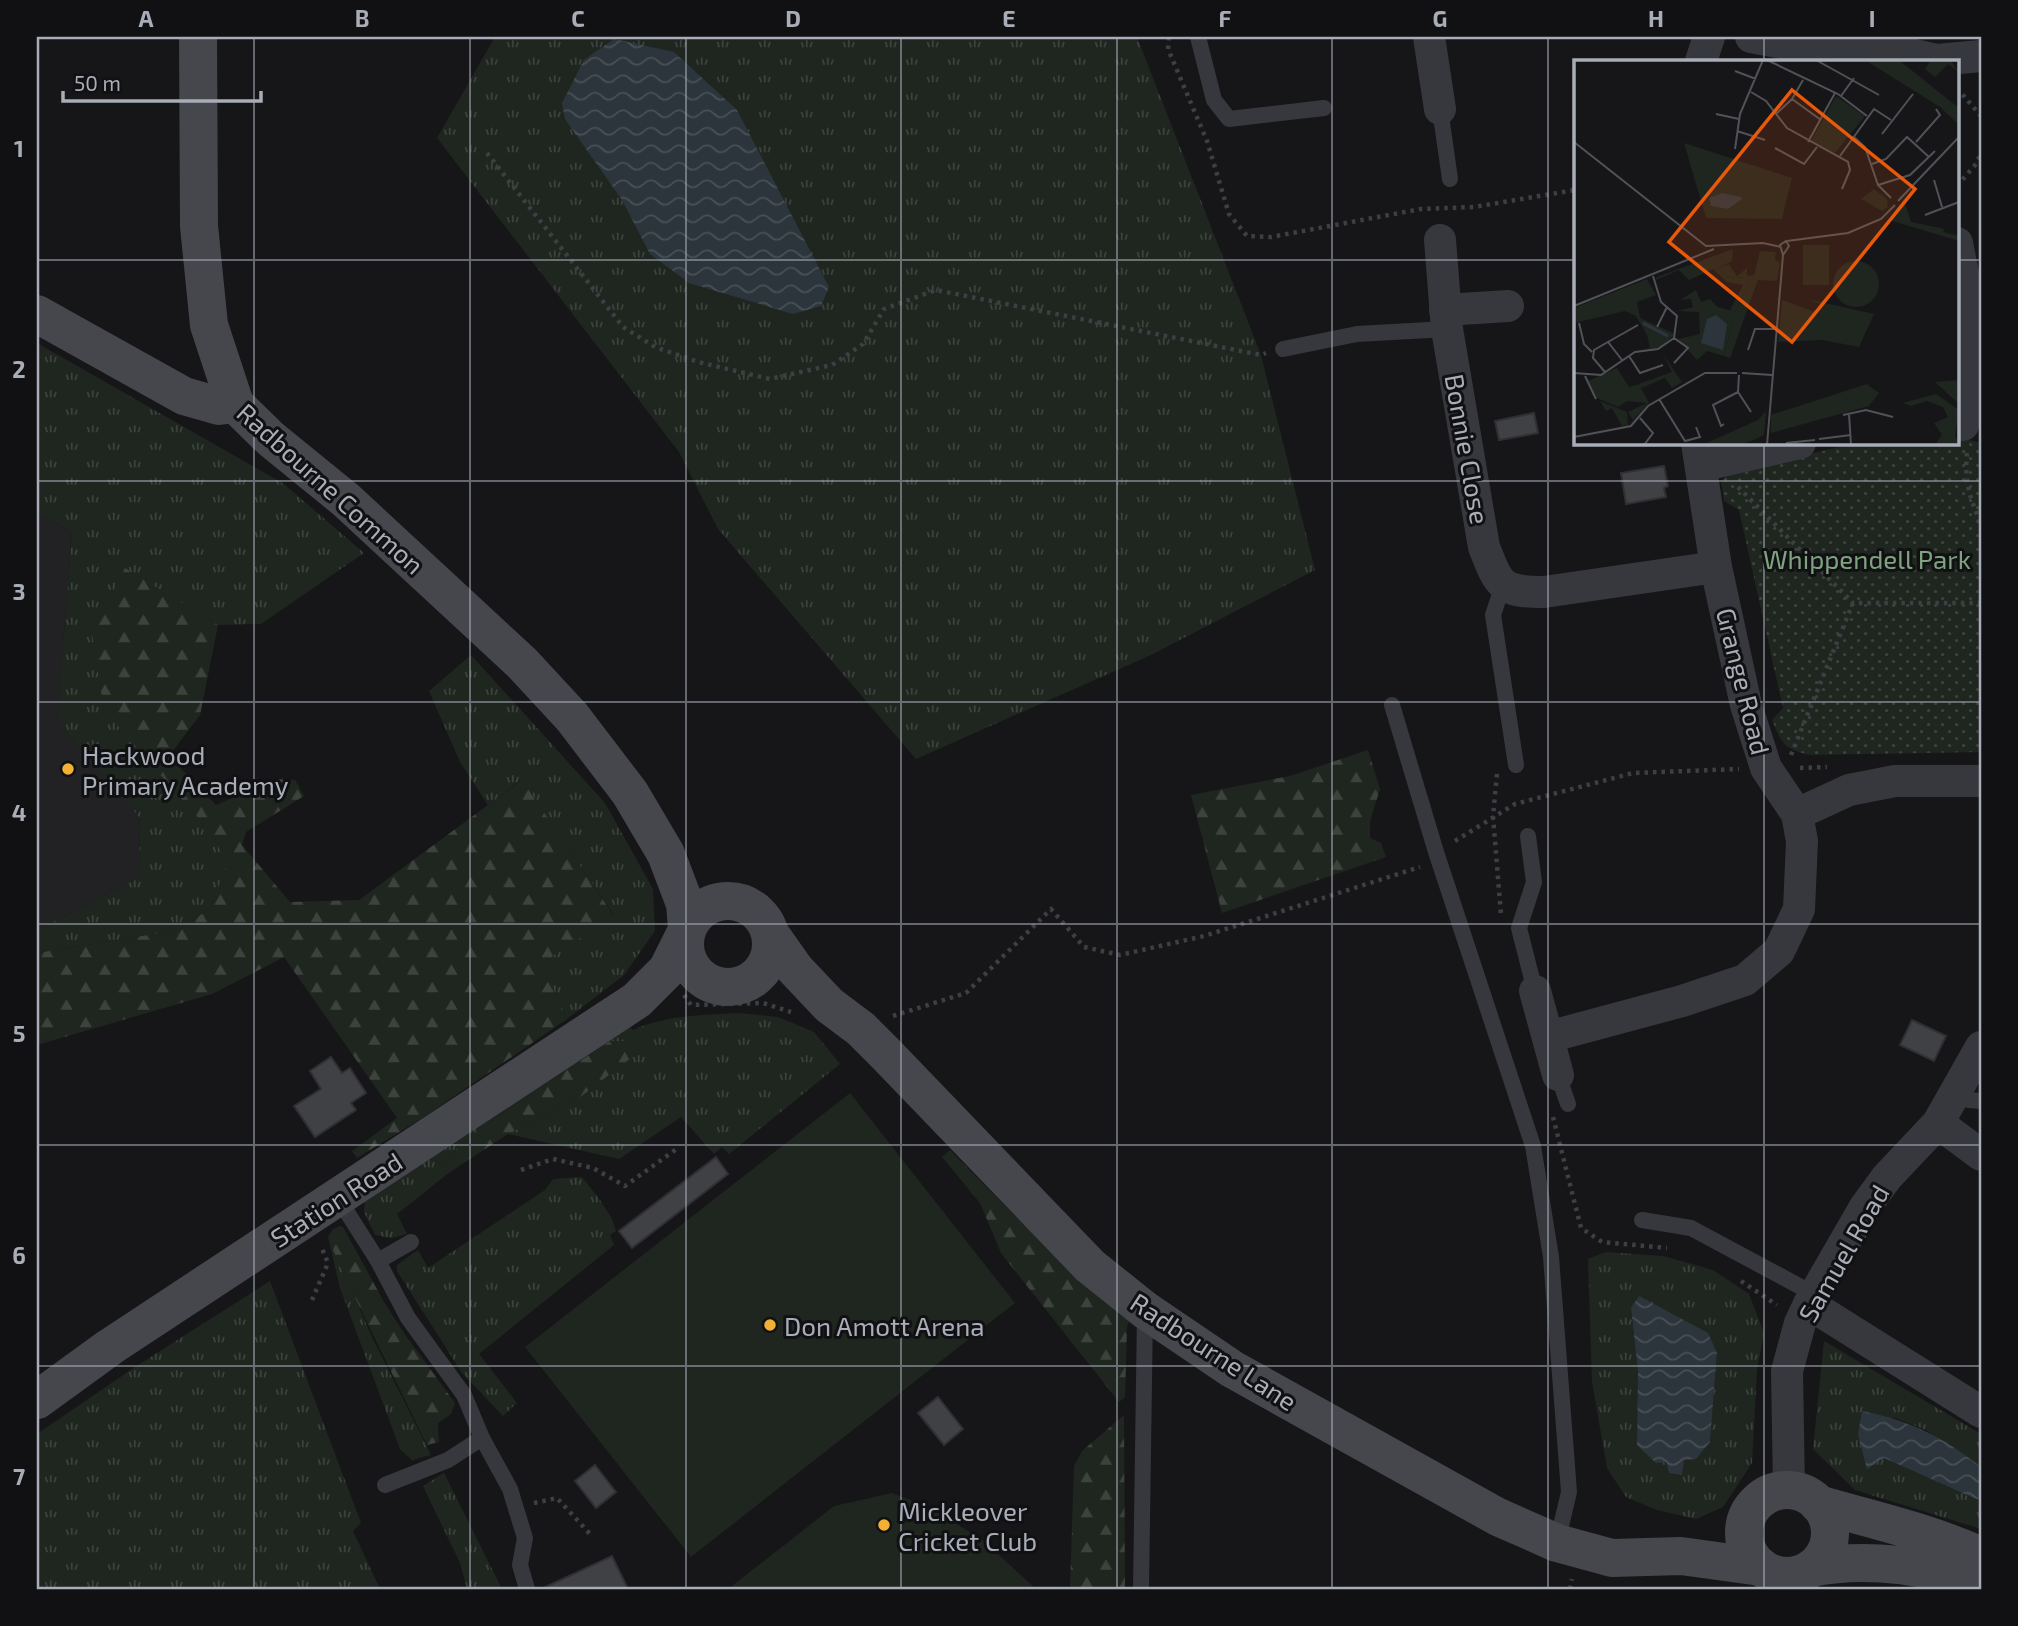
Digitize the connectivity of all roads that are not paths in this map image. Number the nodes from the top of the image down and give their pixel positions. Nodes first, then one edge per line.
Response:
1 (198, 37) edge
2 (1198, 37) edge
3 (1429, 37) edge
4 (1709, 37) edge
5 (1751, 37) edge
6 (1981, 56) edge
7 (1701, 60) edge
8 (1933, 60) edge
9 (1946, 60) edge
10 (1324, 108) dead end
11 (1440, 109) joint
12 (1450, 179) dead end
13 (1440, 240) dead end
14 (1958, 248) edge
15 (1508, 306) dead end
16 (37, 314) edge
17 (1446, 319) junction
18 (1283, 349) road end
19 (235, 404) junction
20 (1967, 426) edge
21 (1793, 444) edge
22 (1705, 457) edge
23 (1716, 567) junction
24 (1503, 585) junction
25 (1392, 705) dead end
26 (1516, 765) dead end
27 (1981, 781) edge
28 (1797, 814) junction
29 (1528, 836) dead end
30 (666, 854) junction
31 (739, 902) junction
32 (687, 930) junction
33 (771, 935) junction
34 (727, 987) junction
35 (1535, 991) joint
36 (637, 1000) junction
37 (828, 1005) junction
38 (1548, 1037) junction
39 (1981, 1047) edge
40 (1558, 1074) joint
41 (1968, 1097) edge
42 (1568, 1104) dead end
43 (1938, 1123) junction
44 (1981, 1155) edge
45 (338, 1198) junction
46 (1642, 1220) dead end
47 (411, 1242) dead end
48 (378, 1261) junction
49 (1812, 1299) junction
50 (1145, 1310) junction
51 (37, 1400) edge
52 (1981, 1412) edge
53 (482, 1438) junction
54 (385, 1485) dead end
55 (1804, 1497) junction
56 (1748, 1514) junction
57 (1557, 1543) junction
58 (1681, 1556) junction
59 (1981, 1556) edge
60 (1761, 1567) junction
61 (1812, 1568) junction
62 (1981, 1576) edge
63 (527, 1589) edge
64 (1141, 1589) edge

1 - 19 main road, Radbourne Common
2 - 10 lane
3 - 11 street
4 - 7 street
5 - 8 street
6 - 9 street
11 - 12 lane
13 - 17 street, Bonnie Close
14 - 20 street
15 - 17 street
16 - 19 main road
17 - 18 lane
17 - 24 street, Bonnie Close
19 - 30 main road, Radbourne Common
21 - 22 street
22 - 23 street, Grange Road
23 - 24 street
23 - 28 street, Grange Road
24 - 26 lane
25 - 57 lane
27 - 28 street
28 - 38 street, Grange Road
29 - 35 lane
30 - 31 main road, Radbourne Common
30 - 32 main road, Radbourne Common
31 - 32 main road
31 - 33 main road
32 - 34 main road
32 - 36 main road, Station Road
33 - 34 main road
33 - 37 main road, Radbourne Lane
34 - 36 main road, Station Road
34 - 37 main road, Radbourne Lane
35 - 38 street
36 - 45 main road, Station Road
37 - 50 main road, Radbourne Lane
38 - 40 street
39 - 41 street, Samuel Road
40 - 42 lane
41 - 43 street, Samuel Road
43 - 44 street
43 - 49 street, Samuel Road
45 - 48 lane
45 - 51 main road, Station Road
46 - 49 lane
47 - 48 lane
48 - 53 lane
49 - 52 street
49 - 55 street, Samuel Road
50 - 57 main road, Radbourne Lane
50 - 64 lane
53 - 54 lane
53 - 63 lane
55 - 56 main road
55 - 59 main road
55 - 61 main road
56 - 58 main road, Radbourne Lane
56 - 60 main road
57 - 58 main road, Radbourne Lane
58 - 60 main road, Radbourne Lane
60 - 61 main road
61 - 62 main road

